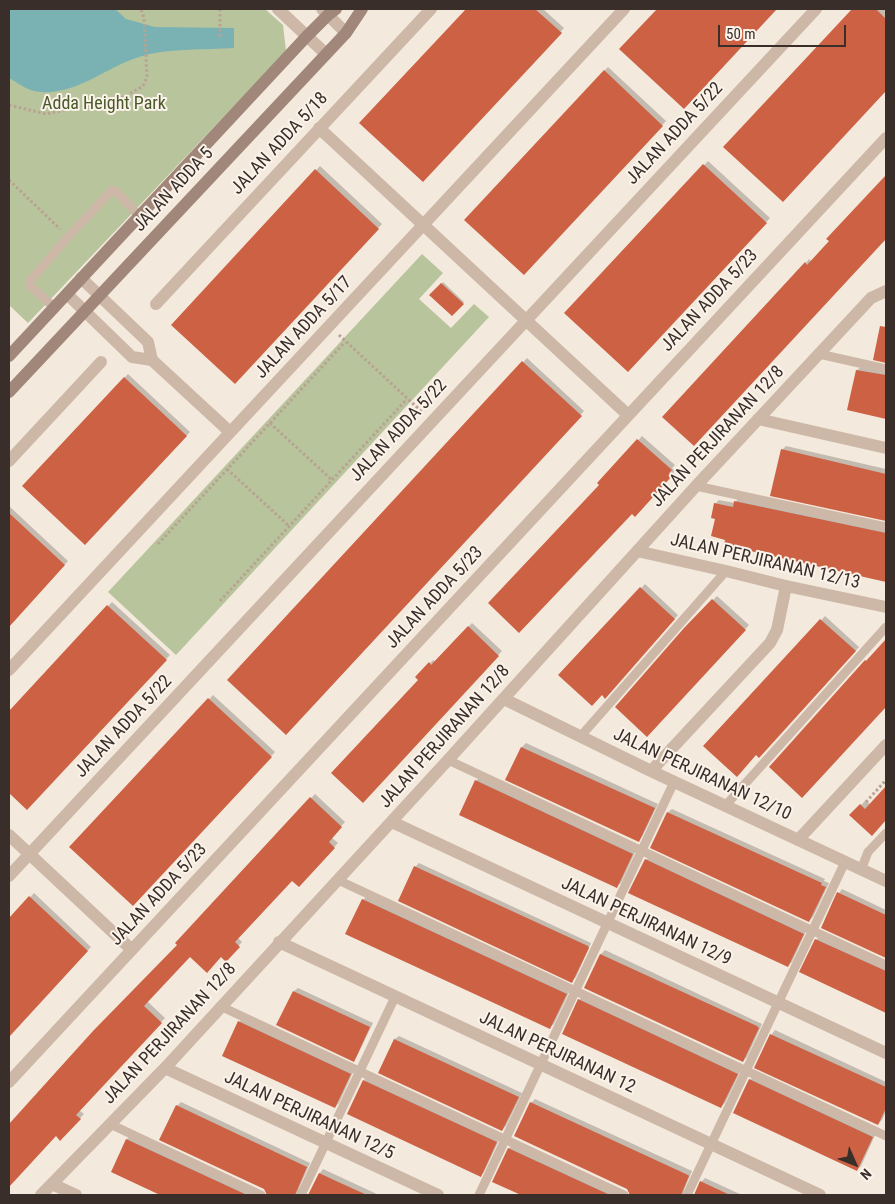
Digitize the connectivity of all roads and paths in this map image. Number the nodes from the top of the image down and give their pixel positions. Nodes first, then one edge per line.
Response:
1 (141, 9) edge
2 (220, 9) edge
3 (278, 9) edge
4 (362, 9) edge
5 (431, 9) edge
6 (624, 9) edge
7 (816, 9) edge
8 (329, 11) edge
9 (346, 33) junction
10 (307, 36) junction
11 (220, 39) dead end
12 (326, 54) junction
13 (9, 105) edge
14 (319, 128) junction
15 (886, 138) edge
16 (9, 180) edge
17 (139, 216) junction
18 (423, 225) junction
19 (68, 237) junction
20 (82, 278) junction
21 (886, 291) edge
22 (66, 294) junction
23 (100, 294) junction
24 (156, 304) dead end
25 (54, 307) junction
26 (83, 311) junction
27 (526, 320) junction
28 (329, 326) junction
29 (345, 342) junction
30 (819, 354) junction
31 (9, 356) edge
32 (152, 360) junction
33 (101, 362) dead end
34 (886, 369) edge
35 (9, 392) edge
36 (407, 399) junction
37 (628, 416) junction
38 (758, 419) junction
39 (432, 421) junction
40 (270, 423) junction
41 (230, 432) junction
42 (886, 448) edge
43 (9, 461) edge
44 (227, 469) junction
45 (332, 480) junction
46 (696, 486) junction
47 (289, 526) junction
48 (886, 527) edge
49 (158, 544) dead end
50 (637, 551) junction
51 (726, 571) junction
52 (786, 586) junction
53 (220, 601) dead end
54 (886, 607) edge
55 (886, 627) edge
56 (9, 670) edge
57 (504, 699) junction
58 (580, 737) junction
59 (886, 745) edge
60 (448, 760) junction
61 (651, 771) junction
62 (886, 780) edge
63 (674, 782) junction
64 (866, 802) dead end
65 (726, 805) junction
66 (392, 822) junction
67 (886, 833) edge
68 (9, 835) edge
69 (798, 840) junction
70 (642, 851) junction
71 (29, 854) junction
72 (845, 862) junction
73 (861, 870) junction
74 (9, 876) edge
75 (338, 880) junction
76 (886, 881) edge
77 (608, 923) junction
78 (812, 931) junction
79 (279, 942) junction
80 (132, 950) junction
81 (886, 965) edge
82 (576, 991) junction
83 (395, 997) junction
84 (778, 1003) junction
85 (220, 1006) junction
86 (886, 1053) edge
87 (541, 1065) junction
88 (164, 1068) junction
89 (746, 1070) junction
90 (360, 1072) junction
91 (9, 1082) edge
92 (110, 1124) junction
93 (886, 1136) edge
94 (506, 1140) junction
95 (326, 1143) junction
96 (712, 1144) junction
97 (52, 1184) junction
98 (41, 1195) edge
99 (76, 1195) edge
100 (261, 1195) edge
101 (301, 1195) edge
102 (438, 1195) edge
103 (479, 1195) edge
104 (624, 1195) edge
105 (688, 1195) edge
106 (820, 1195) edge

1 - 13 path
2 - 11 path
3 - 10 street
4 - 9 main road, JALAN ADDA 5
5 - 14 street, JALAN ADDA 5/18
6 - 18 street, JALAN ADDA 5/17
7 - 27 street, JALAN ADDA 5/22
8 - 9 street
8 - 10 main road, JALAN ADDA 5
9 - 12 main road, JALAN ADDA 5
10 - 12 street
10 - 17 main road, JALAN ADDA 5
12 - 23 main road, JALAN ADDA 5
14 - 18 street
14 - 24 street, JALAN ADDA 5/18
15 - 37 street, JALAN ADDA 5/23
16 - 19 path
17 - 19 lane
17 - 20 main road, JALAN ADDA 5
18 - 27 street
18 - 28 street, JALAN ADDA 5/17
19 - 25 lane
20 - 22 main road, JALAN ADDA 5
20 - 23 street
21 - 30 street, JALAN PERJIRANAN 12/8
22 - 25 main road, JALAN ADDA 5
22 - 26 street
23 - 26 main road, JALAN ADDA 5
23 - 32 street
25 - 31 main road, JALAN ADDA 5
26 - 32 street
26 - 35 main road, JALAN ADDA 5
27 - 37 street
27 - 39 street, JALAN ADDA 5/22
28 - 29 path
28 - 41 street, JALAN ADDA 5/17
29 - 36 path
29 - 40 path
30 - 34 lane
30 - 38 street, JALAN PERJIRANAN 12/8
32 - 41 street
33 - 43 street
36 - 39 path
36 - 45 path
37 - 80 street, JALAN ADDA 5/23
38 - 42 street
38 - 46 street, JALAN PERJIRANAN 12/8
39 - 71 street, JALAN ADDA 5/22
40 - 44 path
40 - 45 path
41 - 56 street, JALAN ADDA 5/17
44 - 47 path
44 - 49 path
45 - 47 path
46 - 48 lane
46 - 50 street, JALAN PERJIRANAN 12/8
47 - 53 path
50 - 51 street, JALAN PERJIRANAN 12/13
50 - 57 street, JALAN PERJIRANAN 12/8
51 - 52 street, JALAN PERJIRANAN 12/13
51 - 58 lane
52 - 54 street, JALAN PERJIRANAN 12/13
52 - 61 street
55 - 65 lane
57 - 58 street, JALAN PERJIRANAN 12/10
57 - 60 street, JALAN PERJIRANAN 12/8
58 - 61 street, JALAN PERJIRANAN 12/10
59 - 69 street
60 - 66 street, JALAN PERJIRANAN 12/8
60 - 70 lane
61 - 63 street, JALAN PERJIRANAN 12/10
62 - 64 path
63 - 65 street, JALAN PERJIRANAN 12/10
63 - 70 lane
65 - 69 street, JALAN PERJIRANAN 12/10
66 - 75 street, JALAN PERJIRANAN 12/8
66 - 77 street, JALAN PERJIRANAN 12/9
67 - 73 lane
68 - 71 street
69 - 72 street, JALAN PERJIRANAN 12/10
70 - 77 lane
70 - 78 lane
71 - 74 street, JALAN ADDA 5/22
71 - 80 street
72 - 73 street, JALAN PERJIRANAN 12/10
72 - 78 lane
73 - 76 street, JALAN PERJIRANAN 12/10
75 - 79 street, JALAN PERJIRANAN 12/8
75 - 82 lane
77 - 82 lane
77 - 84 street, JALAN PERJIRANAN 12/9
78 - 81 lane
78 - 84 lane
79 - 83 street, JALAN PERJIRANAN 12
79 - 85 street, JALAN PERJIRANAN 12/8
80 - 91 street, JALAN ADDA 5/23
82 - 87 lane
82 - 89 lane
83 - 87 street, JALAN PERJIRANAN 12
83 - 90 lane
84 - 86 street, JALAN PERJIRANAN 12/9
84 - 89 lane
85 - 88 street, JALAN PERJIRANAN 12/8
85 - 90 lane
87 - 94 lane
87 - 96 street, JALAN PERJIRANAN 12
88 - 92 street, JALAN PERJIRANAN 12/8
88 - 95 street, JALAN PERJIRANAN 12/5
89 - 93 lane
89 - 96 lane
90 - 94 lane
90 - 95 lane
92 - 97 street, JALAN PERJIRANAN 12/8
92 - 100 lane
94 - 103 lane
94 - 104 lane
95 - 101 lane
95 - 102 street, JALAN PERJIRANAN 12/5
96 - 105 lane
96 - 106 street, JALAN PERJIRANAN 12
97 - 98 street, JALAN PERJIRANAN 12/8
97 - 99 street

